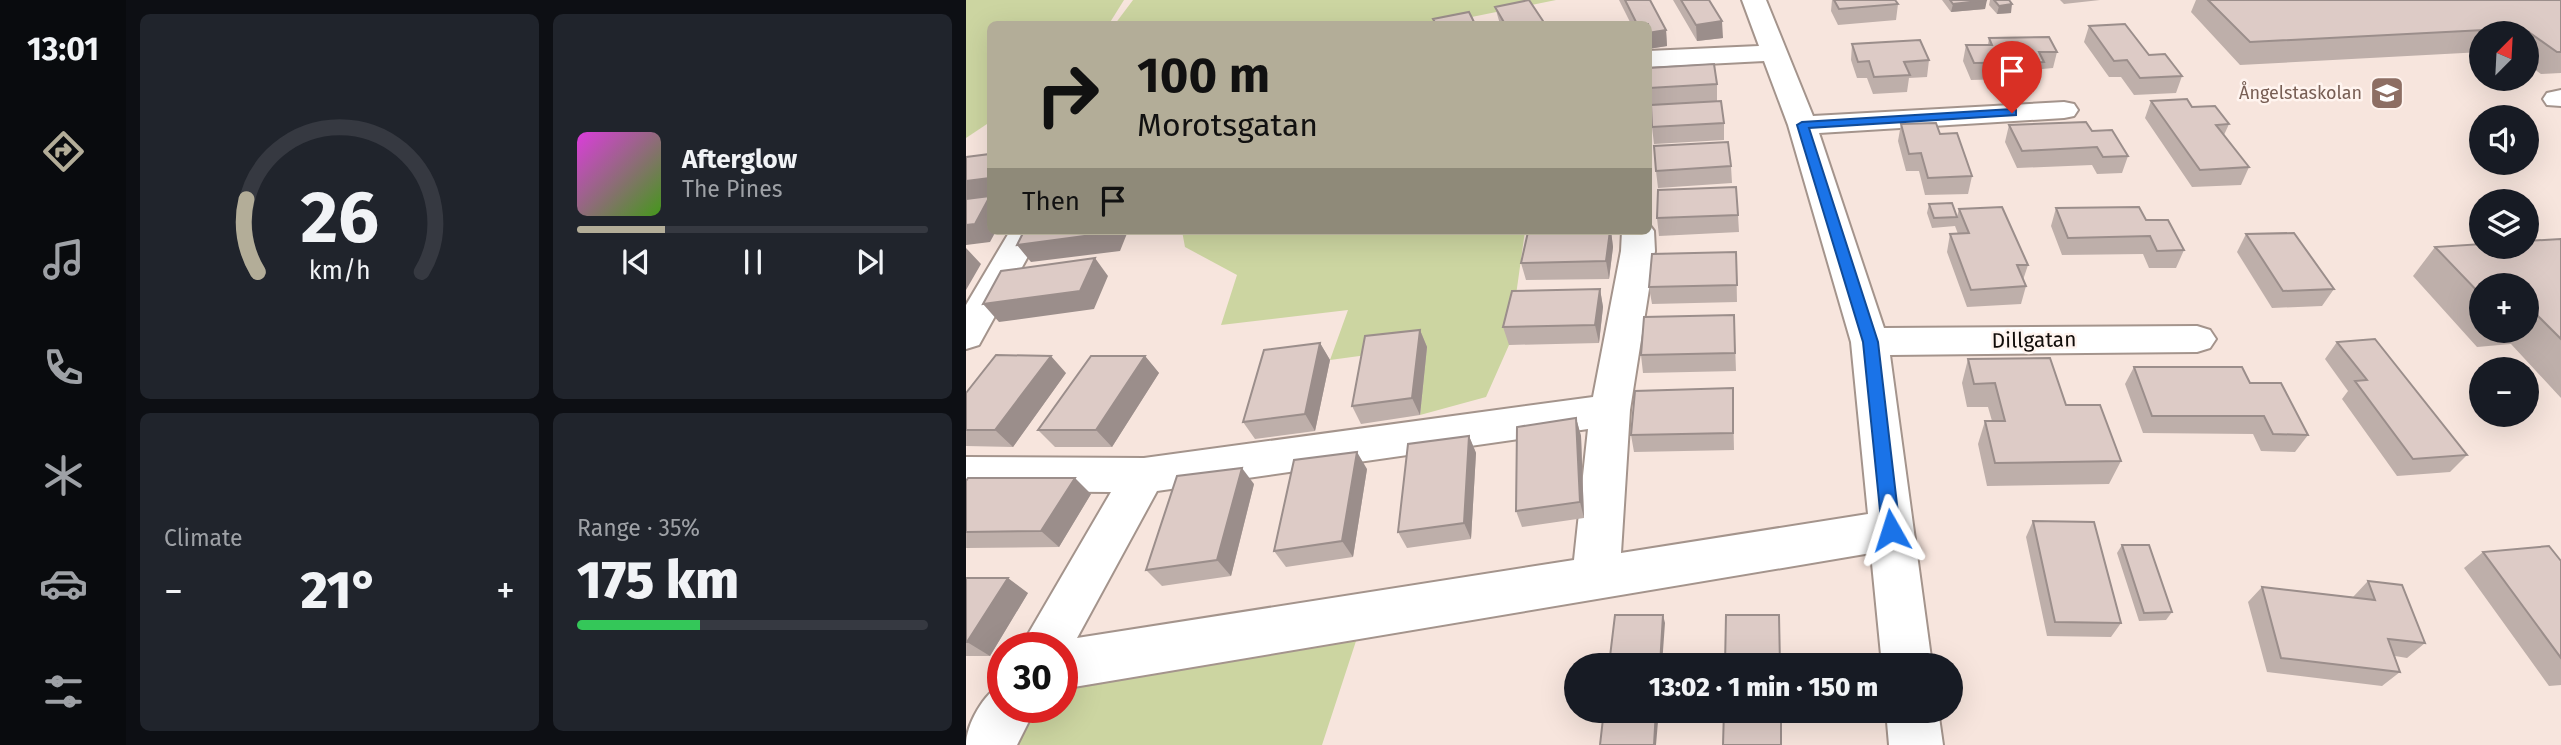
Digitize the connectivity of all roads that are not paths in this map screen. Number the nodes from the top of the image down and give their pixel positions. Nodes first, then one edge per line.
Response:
1 (1754, 0) edge
2 (1776, 53) junction
3 (1652, 60) edge
4 (2064, 110) dead end
5 (1802, 125) junction
6 (1024, 235) edge
7 (1638, 235) edge
8 (966, 336) edge
9 (2197, 339) dead end
10 (1870, 342) junction
11 (1610, 410) junction
12 (966, 474) edge
13 (1144, 475) junction
14 (1891, 530) junction
15 (1596, 576) junction
16 (1054, 632) edge
17 (1906, 653) edge
18 (1078, 661) edge
19 (1001, 723) edge
20 (1913, 723) edge
21 (988, 745) edge
22 (1916, 745) edge

1 - 2 street
2 - 3 street
2 - 5 street
4 - 5 street
5 - 10 street
6 - 8 street
7 - 11 street
9 - 10 street, Dillgatan
10 - 14 street
11 - 13 street
11 - 15 street
12 - 13 street
13 - 16 street
14 - 15 street
14 - 17 street
15 - 18 street
19 - 21 street
20 - 22 street

